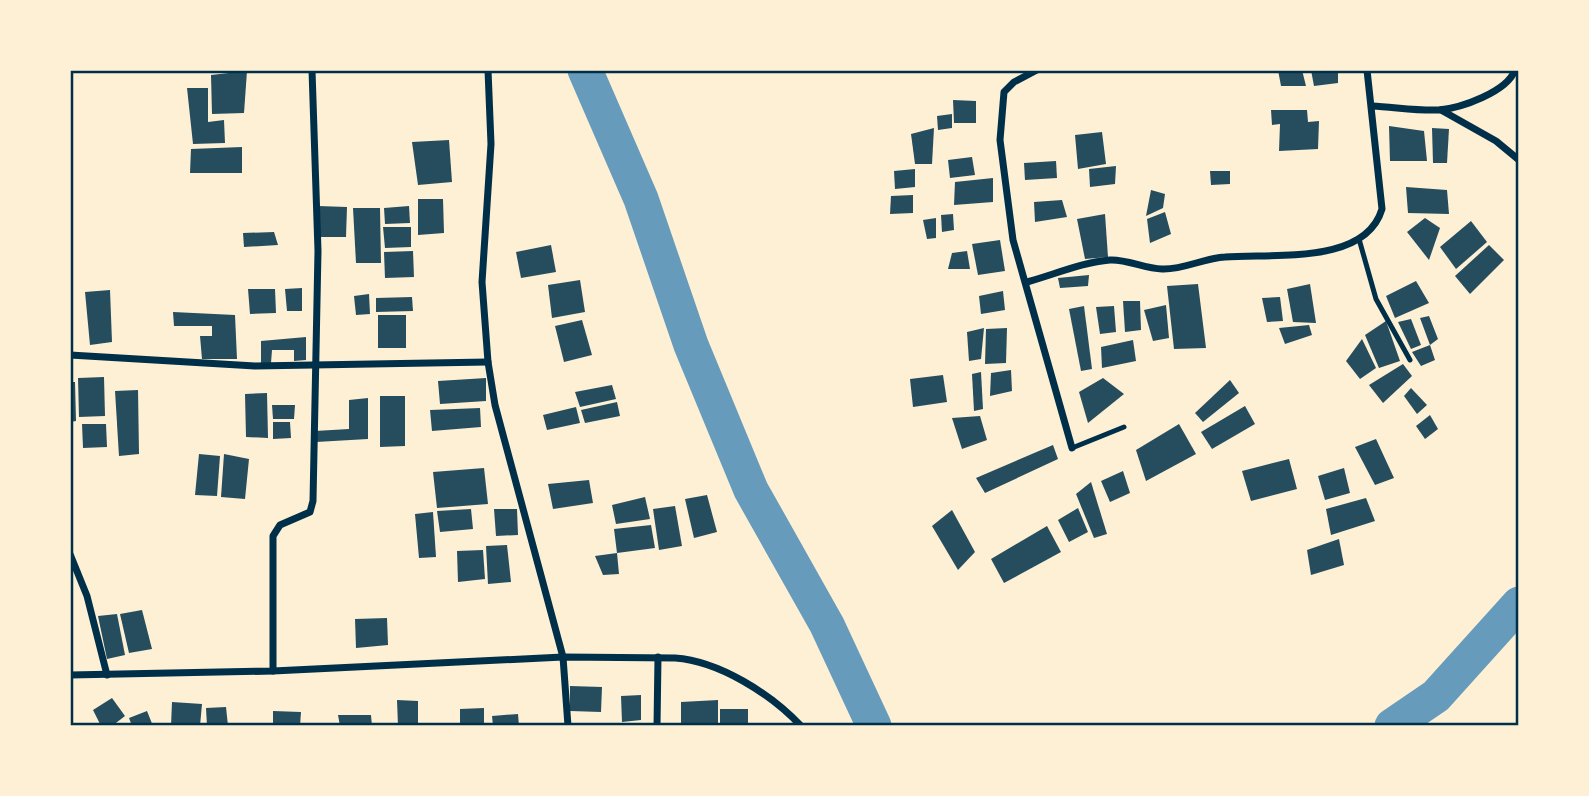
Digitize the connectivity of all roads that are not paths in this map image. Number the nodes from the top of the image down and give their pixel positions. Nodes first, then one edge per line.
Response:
1 (312, 70) edge
2 (488, 70) edge
3 (1037, 70) edge
4 (1367, 70) edge
5 (1515, 70) edge
6 (1372, 106) junction
7 (1441, 110) junction
8 (1519, 160) edge
9 (1359, 239) junction
10 (1027, 282) junction
11 (70, 355) edge
12 (1410, 360) dead end
13 (488, 362) junction
14 (315, 366) junction
15 (1124, 427) dead end
16 (1072, 449) joint
17 (70, 554) edge
18 (563, 657) junction
19 (658, 657) junction
20 (273, 671) junction
21 (70, 675) edge
22 (107, 675) junction
23 (568, 726) edge
24 (657, 726) edge
25 (801, 726) edge

1 - 14 street
2 - 13 street
3 - 10 street
4 - 6 street
5 - 7 street
6 - 7 street
6 - 9 street
7 - 8 street
9 - 10 street
9 - 12 lane
10 - 16 street
11 - 14 street
13 - 14 street
13 - 18 street
14 - 20 street
15 - 16 lane
17 - 22 street
18 - 19 street
18 - 20 street
18 - 23 street
19 - 24 street
19 - 25 street
20 - 22 street
21 - 22 street

